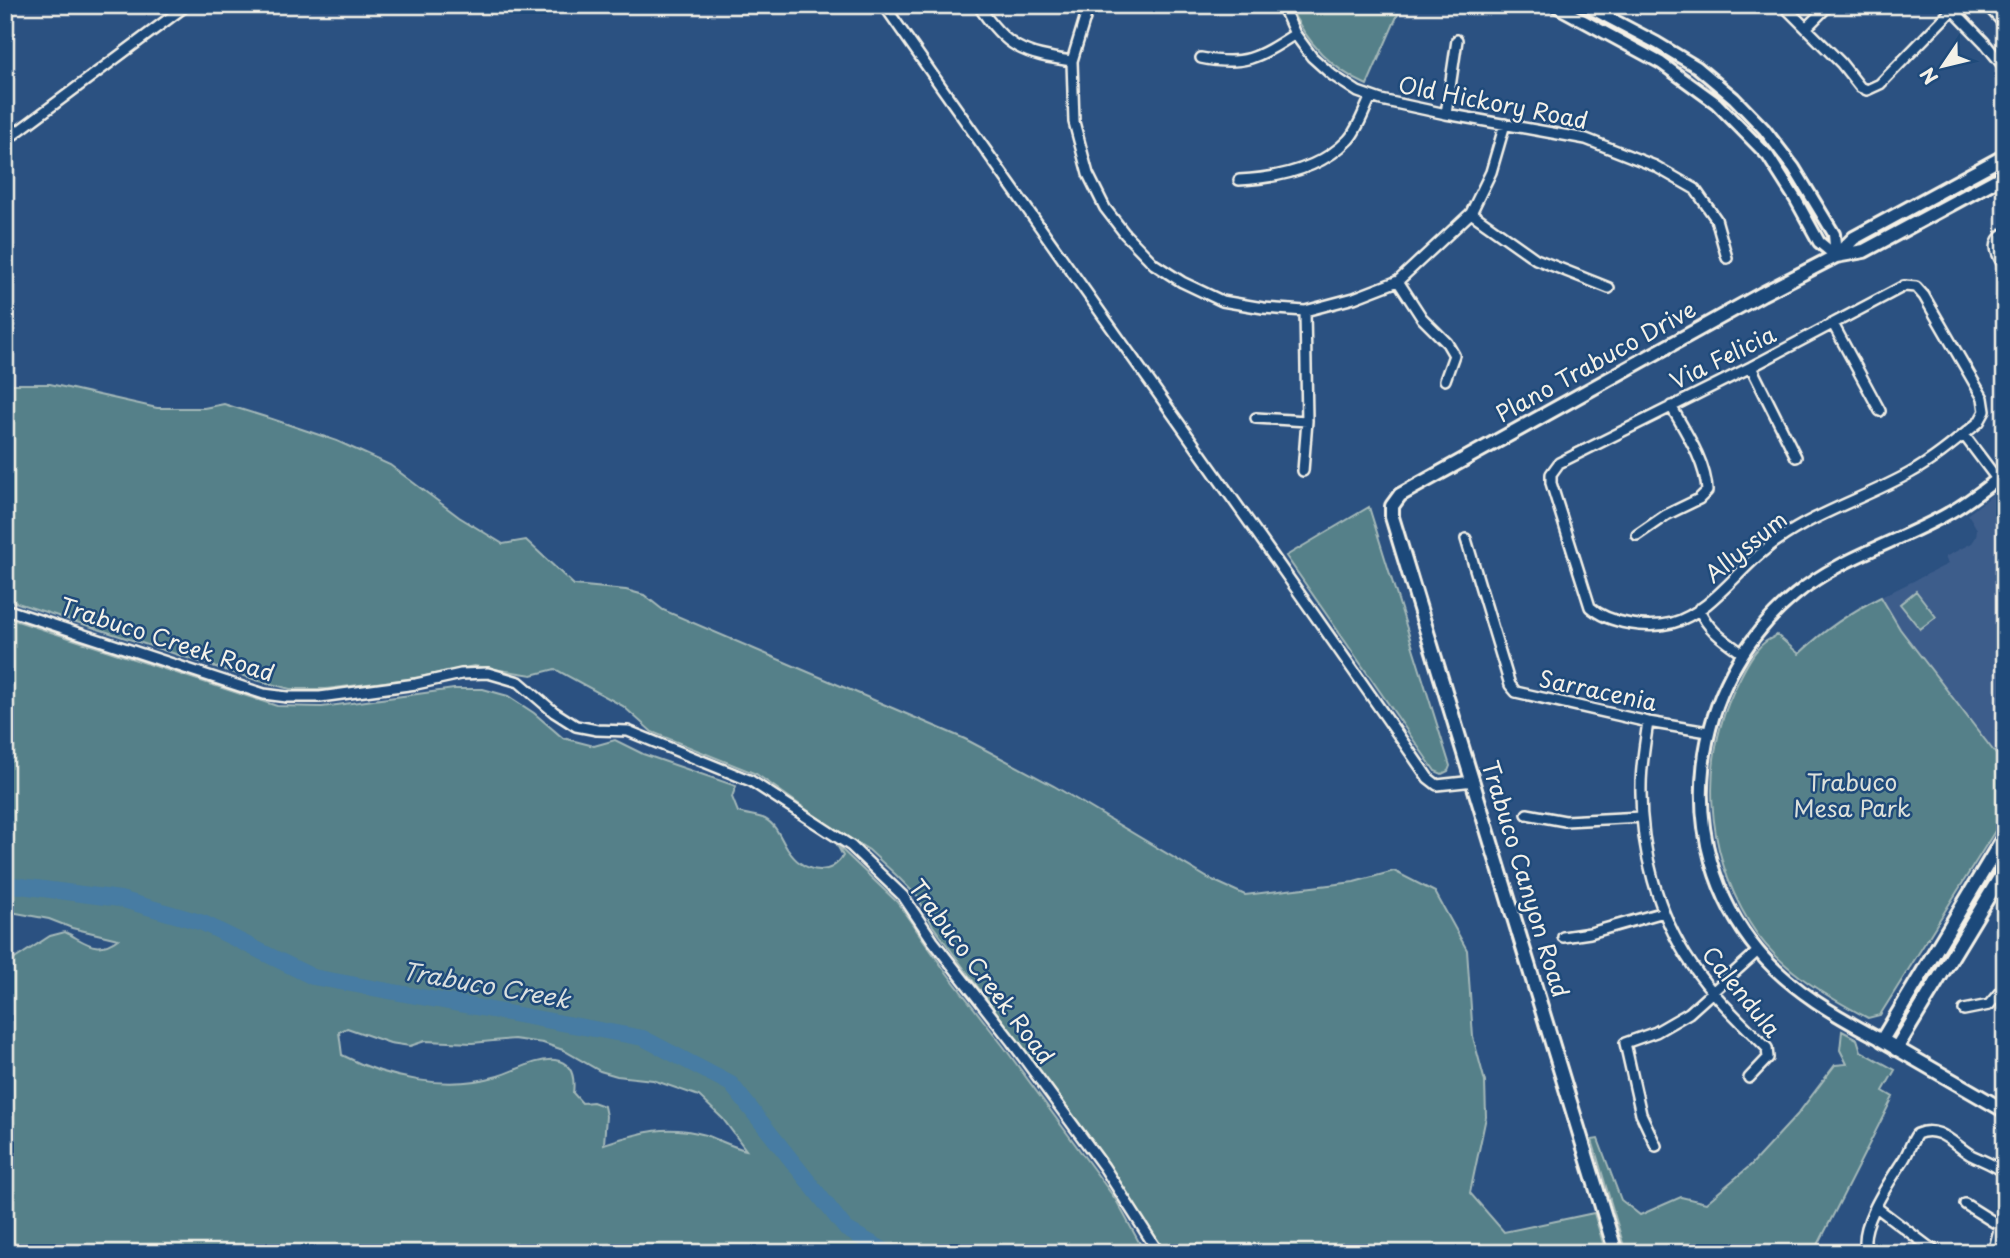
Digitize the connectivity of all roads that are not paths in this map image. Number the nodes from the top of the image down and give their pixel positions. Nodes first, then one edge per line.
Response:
1 (187, 5) edge
2 (884, 5) edge
3 (978, 5) edge
4 (1089, 5) edge
5 (1282, 5) edge
6 (1554, 5) edge
7 (1585, 5) edge
8 (1783, 5) edge
9 (1829, 5) edge
10 (1968, 5) edge
11 (1987, 5) edge
12 (1951, 6) edge
13 (2005, 24) edge
14 (1806, 28) junction
15 (1295, 34) junction
16 (1457, 40) dead end
17 (1201, 58) dead end
18 (1072, 61) junction
19 (2005, 68) edge
20 (1371, 97) junction
21 (1446, 114) junction
22 (1506, 124) junction
23 (5, 141) edge
24 (2005, 156) edge
25 (2005, 175) edge
26 (1239, 180) dead end
27 (1471, 213) junction
28 (2005, 233) edge
29 (1836, 256) junction
30 (1727, 258) dead end
31 (2005, 268) edge
32 (1398, 281) junction
33 (1609, 288) dead end
34 (1305, 310) junction
35 (1833, 324) junction
36 (1751, 367) junction
37 (1445, 380) dead end
38 (1671, 406) junction
39 (1881, 411) dead end
40 (1985, 411) joint
41 (1256, 418) dead end
42 (1307, 421) junction
43 (1964, 435) junction
44 (1796, 457) dead end
45 (1303, 471) dead end
46 (2001, 476) edge
47 (1392, 517) joint
48 (1637, 535) dead end
49 (1466, 539) dead end
50 (1590, 607) joint
51 (5, 609) edge
52 (1699, 610) junction
53 (1742, 653) junction
54 (1648, 722) junction
55 (1708, 732) junction
56 (1474, 781) junction
57 (1527, 814) dead end
58 (1642, 817) junction
59 (2005, 835) edge
60 (2005, 869) edge
61 (1664, 912) junction
62 (1563, 937) dead end
63 (1758, 951) junction
64 (2005, 986) edge
65 (1713, 991) junction
66 (1964, 1010) dead end
67 (1882, 1040) junction
68 (1896, 1049) junction
69 (1749, 1078) dead end
70 (2005, 1111) edge
71 (1656, 1146) dead end
72 (2005, 1156) edge
73 (2003, 1170) edge
74 (1965, 1204) dead end
75 (1876, 1207) junction
76 (2002, 1228) edge
77 (1866, 1249) edge
78 (1159, 1253) edge
79 (1616, 1253) edge
80 (1937, 1253) edge
81 (1993, 1253) edge

1 - 23 street
2 - 56 street
3 - 18 street
4 - 18 street
5 - 15 street, Old Hickory Road
6 - 29 street
7 - 29 street
8 - 14 street
9 - 14 street
10 - 12 street
11 - 13 street
12 - 14 street
12 - 19 street
15 - 17 street
15 - 20 street, Old Hickory Road
16 - 21 street
18 - 34 street
20 - 21 street, Old Hickory Road
20 - 26 street
21 - 22 street, Old Hickory Road
22 - 27 street
22 - 30 street, Old Hickory Road
24 - 29 main road, Plano Trabuco Drive
25 - 29 main road, Plano Trabuco Drive
27 - 32 street
27 - 33 street
28 - 31 street
29 - 47 main road, Plano Trabuco Drive
32 - 34 street
32 - 37 street
34 - 42 street
35 - 36 street, Via Felicia
35 - 39 street
35 - 40 street, Via Felicia
36 - 38 street, Via Felicia
36 - 44 street
38 - 48 street
38 - 50 street, Via Felicia
40 - 43 street, Allyssum
41 - 42 street
42 - 45 street
43 - 46 street
43 - 52 street, Allyssum
46 - 53 street
47 - 56 main road, Trabuco Canyon Road
49 - 54 street, Sarracenia
50 - 52 street, Allyssum
51 - 78 street, Trabuco Creek Road
52 - 53 street
53 - 55 street
54 - 55 street, Sarracenia
54 - 58 street, Calendula
55 - 63 street
56 - 79 main road, Trabuco Canyon Road
57 - 58 street
58 - 61 street, Calendula
59 - 67 main road
60 - 68 main road
61 - 62 street
61 - 65 street, Calendula
63 - 65 street
63 - 67 street
64 - 66 street
65 - 69 street, Calendula
65 - 71 street
67 - 68 main road
68 - 70 main road
72 - 73 street
73 - 75 street
74 - 76 street
75 - 77 street
75 - 80 street
76 - 81 street

